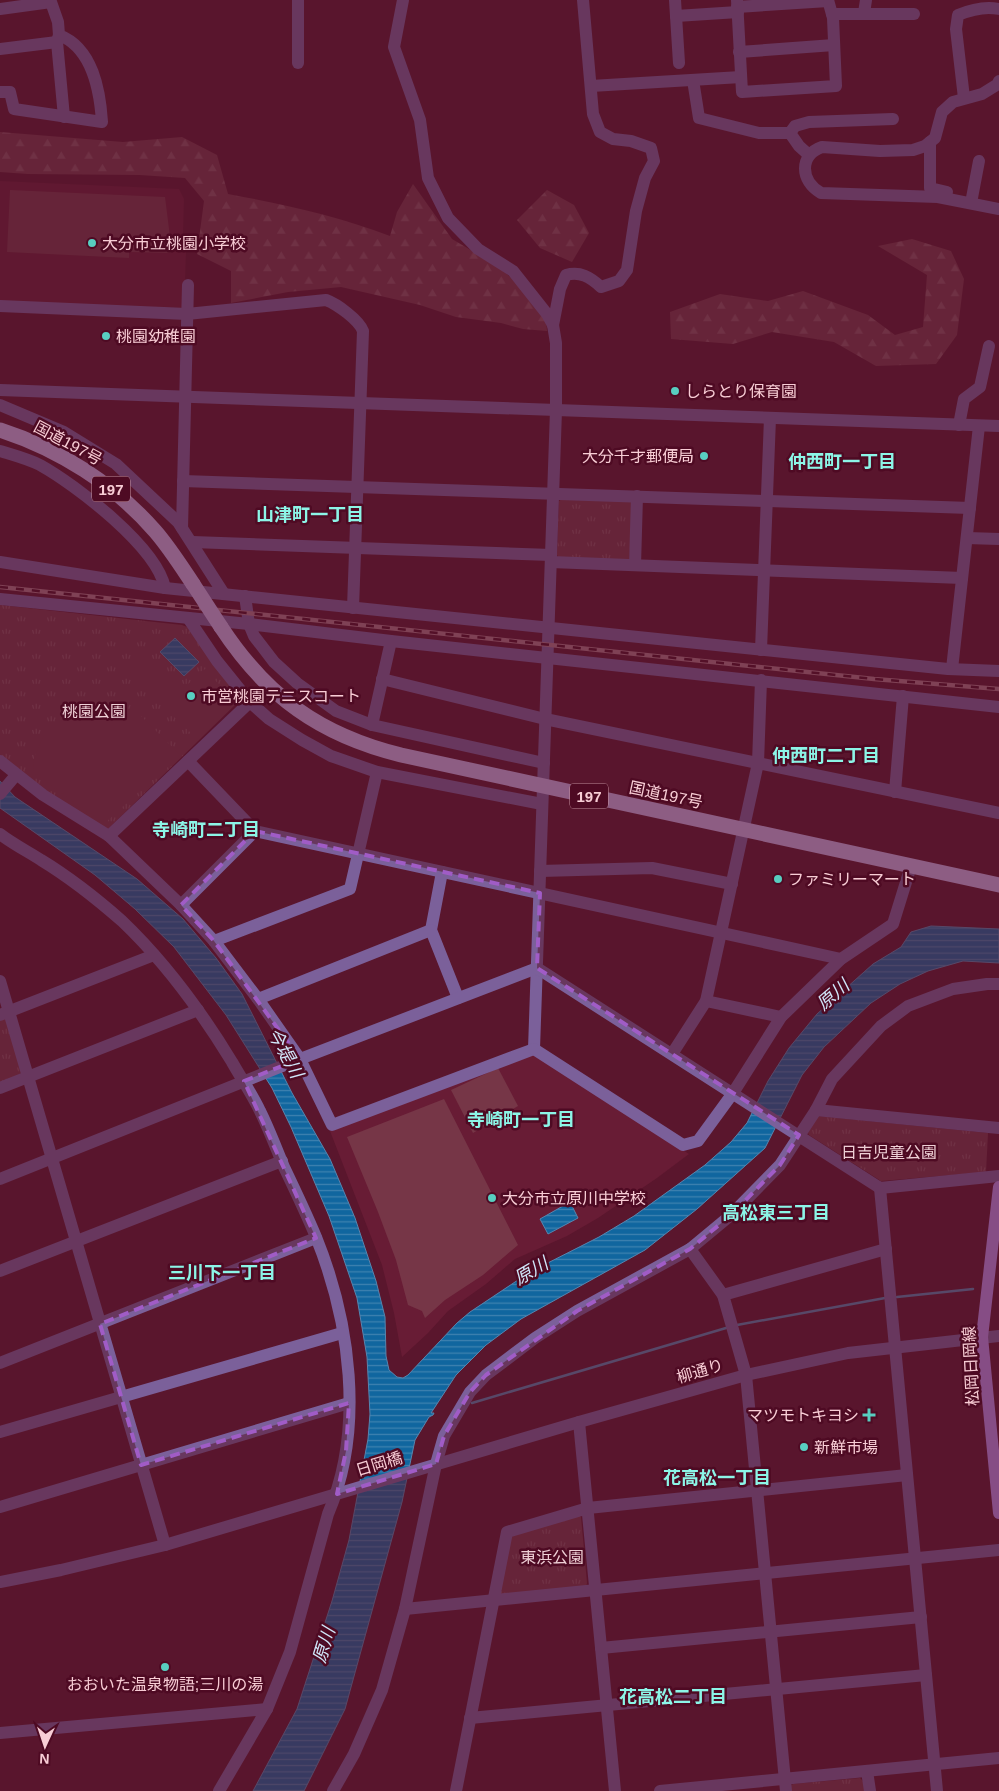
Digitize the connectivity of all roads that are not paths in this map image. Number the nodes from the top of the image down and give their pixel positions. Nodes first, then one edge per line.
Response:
1 (298, 0) edge
2 (403, 0) edge
3 (583, 0) edge
4 (675, 0) edge
5 (866, 0) edge
6 (51, 1) edge
7 (828, 1) edge
8 (737, 6) edge
9 (893, 6) edge
10 (999, 8) edge
11 (0, 9) edge
12 (864, 13) junction
13 (832, 14) junction
14 (914, 14) dead end
15 (676, 16) junction
16 (58, 38) junction
17 (834, 46) junction
18 (0, 49) edge
19 (740, 52) junction
20 (298, 63) dead end
21 (679, 63) dead end
22 (741, 77) junction
23 (693, 80) junction
24 (999, 81) edge
25 (592, 86) junction
26 (0, 92) edge
27 (964, 98) junction
28 (64, 117) junction
29 (893, 119) dead end
30 (790, 133) junction
31 (930, 142) junction
32 (809, 155) junction
33 (980, 161) dead end
34 (950, 199) junction
35 (971, 203) junction
36 (999, 209) edge
37 (188, 285) dead end
38 (0, 306) edge
39 (187, 314) junction
40 (554, 325) junction
41 (989, 346) dead end
42 (0, 390) edge
43 (185, 397) junction
44 (360, 403) junction
45 (0, 406) edge
46 (556, 410) junction
47 (770, 418) junction
48 (959, 425) junction
49 (979, 426) junction
50 (999, 426) edge
51 (0, 430) edge
52 (0, 451) edge
53 (183, 481) junction
54 (357, 487) junction
55 (553, 494) junction
56 (637, 496) junction
57 (767, 501) junction
58 (970, 508) junction
59 (182, 528) junction
60 (967, 538) junction
61 (999, 539) edge
62 (192, 542) junction
63 (355, 548) junction
64 (551, 558) junction
65 (0, 562) edge
66 (635, 565) junction
67 (764, 570) junction
68 (962, 578) junction
69 (165, 588) junction
70 (224, 594) junction
71 (244, 596) junction
72 (0, 600) edge
73 (353, 608) junction
74 (188, 618) junction
75 (249, 624) junction
76 (548, 628) junction
77 (391, 641) junction
78 (762, 650) junction
79 (547, 658) junction
80 (952, 669) junction
81 (999, 672) edge
82 (382, 679) junction
83 (761, 680) junction
84 (903, 696) junction
85 (250, 702) junction
86 (999, 707) edge
87 (545, 719) junction
88 (372, 725) junction
89 (0, 761) edge
90 (188, 761) junction
91 (544, 763) junction
92 (758, 763) junction
93 (377, 772) junction
94 (13, 778) junction
95 (543, 786) junction
96 (895, 792) junction
97 (0, 794) edge
98 (542, 804) junction
99 (999, 813) edge
100 (744, 830) junction
101 (255, 831) junction
102 (0, 834) edge
103 (109, 836) junction
104 (358, 854) junction
105 (911, 866) junction
106 (540, 871) junction
107 (442, 872) junction
108 (732, 884) junction
109 (999, 885) edge
110 (540, 893) junction
111 (181, 905) junction
112 (431, 930) junction
113 (721, 933) junction
114 (214, 941) junction
115 (154, 955) junction
116 (841, 959) junction
117 (537, 968) junction
118 (0, 981) edge
119 (999, 984) edge
120 (458, 998) junction
121 (258, 999) junction
122 (706, 1001) junction
123 (198, 1010) junction
124 (5, 1014) edge
125 (781, 1017) junction
126 (534, 1048) junction
127 (672, 1054) junction
128 (300, 1059) junction
129 (28, 1077) junction
130 (244, 1081) junction
131 (0, 1088) edge
132 (739, 1097) junction
133 (816, 1110) junction
134 (999, 1128) edge
135 (799, 1135) junction
136 (52, 1159) junction
137 (282, 1161) junction
138 (999, 1176) edge
139 (0, 1179) edge
140 (880, 1188) junction
141 (999, 1188) edge
142 (316, 1238) junction
143 (76, 1242) junction
144 (690, 1248) junction
145 (886, 1249) junction
146 (0, 1271) edge
147 (723, 1295) junction
148 (100, 1324) junction
149 (342, 1332) junction
150 (999, 1336) edge
151 (982, 1337) junction
152 (895, 1347) junction
153 (0, 1363) edge
154 (746, 1374) junction
155 (121, 1397) junction
156 (349, 1403) junction
157 (579, 1422) junction
158 (0, 1432) edge
159 (436, 1464) junction
160 (141, 1465) junction
161 (416, 1470) joint
162 (907, 1475) junction
163 (757, 1491) junction
164 (337, 1494) junction
165 (0, 1507) edge
166 (588, 1508) junction
167 (999, 1513) edge
168 (165, 1546) junction
169 (999, 1550) edge
170 (915, 1558) junction
171 (765, 1573) junction
172 (0, 1582) edge
173 (596, 1590) junction
174 (493, 1600) junction
175 (405, 1609) junction
176 (921, 1617) junction
177 (771, 1632) junction
178 (601, 1648) junction
179 (926, 1675) junction
180 (776, 1689) junction
181 (607, 1706) junction
182 (267, 1709) junction
183 (470, 1718) junction
184 (0, 1733) edge
185 (999, 1758) edge
186 (935, 1765) junction
187 (867, 1771) junction
188 (786, 1785) edge
189 (219, 1791) edge
190 (333, 1791) edge
191 (456, 1791) edge
192 (615, 1791) edge
193 (660, 1791) edge
194 (870, 1791) edge
195 (937, 1791) edge

1 - 20 street
2 - 40 street
3 - 25 street
4 - 15 street
5 - 12 street
6 - 11 street
6 - 16 street
7 - 8 street
7 - 13 street
8 - 15 street
8 - 19 street
9 - 12 street
9 - 14 street
10 - 27 street
12 - 13 street
13 - 17 street
15 - 21 street
16 - 18 street
16 - 28 street
16 - 28 street
17 - 19 street
17 - 22 street
19 - 22 street
22 - 23 street
23 - 25 street
23 - 30 street
24 - 27 street
25 - 40 street
26 - 28 street
27 - 31 street
29 - 30 street
30 - 32 street
31 - 32 street
31 - 34 street
32 - 34 street
33 - 35 street
34 - 35 street
35 - 36 street
37 - 39 street
38 - 39 street
39 - 43 street
39 - 44 street
40 - 46 street
41 - 48 street
42 - 43 street
43 - 44 street
43 - 53 street
44 - 46 street
44 - 54 street
45 - 59 street
46 - 47 street
46 - 55 street
47 - 48 street
47 - 57 street
48 - 49 street
49 - 50 street
49 - 58 street
51 - 95 highway, 国道197号 / 197, bridge
52 - 69 street
53 - 54 street
53 - 59 street
54 - 55 street
54 - 63 street
55 - 56 street
55 - 64 street
56 - 57 street
56 - 66 street
57 - 58 street
57 - 67 street
58 - 60 street
59 - 62 street
60 - 61 street
60 - 68 street
62 - 63 street
62 - 70 street
63 - 64 street
63 - 73 street
64 - 66 street
64 - 76 street
65 - 69 street
66 - 67 street
67 - 68 street
67 - 78 street
68 - 80 street
69 - 70 street
70 - 71 street
71 - 73 street
71 - 75 street
72 - 74 street
73 - 76 street
74 - 75 street
74 - 85 street
75 - 77 street
75 - 88 street
76 - 78 street
76 - 79 street
77 - 79 street
77 - 82 street
78 - 80 street
79 - 83 street
79 - 87 street
80 - 81 street
82 - 87 street
82 - 88 street
83 - 84 street
83 - 92 street
84 - 86 street
84 - 96 street
85 - 90 street
85 - 93 street
87 - 91 street
87 - 92 street
88 - 91 street
89 - 94 street
90 - 101 street
90 - 103 street
91 - 95 street
92 - 96 street
92 - 100 street
93 - 98 street
93 - 104 street
94 - 97 street
94 - 103 street
95 - 98 street
95 - 100 highway, 国道197号 / 197
96 - 99 street
98 - 106 street
100 - 105 highway, 国道197号 / 197
100 - 108 street
101 - 104 street
101 - 111 street
102 - 115 street
103 - 111 street
104 - 107 street
104 - 114 street
105 - 109 highway, 国道197号 / 197
105 - 116 street
106 - 108 street
106 - 110 street
107 - 110 street
107 - 112 street
108 - 113 street
110 - 113 street
110 - 117 street
111 - 114 street
112 - 120 street
112 - 121 street
113 - 116 street
113 - 122 street
114 - 121 street
115 - 123 street
115 - 124 street
116 - 125 street
117 - 120 street
117 - 126 street
117 - 127 street
118 - 124 street
119 - 133 street
120 - 128 street
121 - 128 street
122 - 125 street
122 - 127 street
123 - 129 street
123 - 130 street
124 - 129 street
125 - 132 street
126 - 128 street
126 - 132 street
127 - 132 street
128 - 130 street
129 - 131 street
129 - 136 street
130 - 136 street
130 - 137 street
132 - 135 street
133 - 134 street
133 - 135 street
135 - 140 street
135 - 144 street
136 - 139 street
136 - 143 street
137 - 142 street
137 - 143 street
138 - 140 street
140 - 145 street
141 - 151 main road, 松岡日岡線
142 - 148 street
142 - 149 street
143 - 146 street
143 - 148 street
144 - 147 street
144 - 159 street
145 - 147 street
145 - 152 street
147 - 154 street
148 - 153 street
148 - 155 street
149 - 155 street
149 - 156 street
150 - 151 street, 柳通り
151 - 152 street, 柳通り
151 - 167 main road, 松岡日岡線
152 - 154 street, 柳通り
152 - 162 street
154 - 157 street, 柳通り
154 - 163 street
155 - 158 street
155 - 160 street
156 - 160 street
156 - 164 street
157 - 159 street, 柳通り
157 - 166 street
159 - 161 street, 柳通り
159 - 175 street
160 - 165 street
160 - 168 street
161 - 164 street, 日岡橋
162 - 163 street
162 - 170 street
163 - 166 street
163 - 171 street
164 - 168 street, 日岡橋
164 - 182 street
166 - 173 street
166 - 174 street
168 - 172 street, 日岡橋
169 - 170 street
170 - 171 street
170 - 176 street
171 - 173 street
171 - 177 street
173 - 174 street
173 - 178 street
174 - 175 street
174 - 183 street
175 - 190 street
176 - 177 street
176 - 179 street
177 - 178 street
177 - 180 street
178 - 181 street
179 - 180 street
179 - 186 street
180 - 181 street
180 - 188 street
181 - 183 street
181 - 192 street
182 - 184 street
182 - 189 street
183 - 191 street
185 - 186 street
186 - 187 street
186 - 195 street
187 - 188 street
187 - 194 street
188 - 193 street

